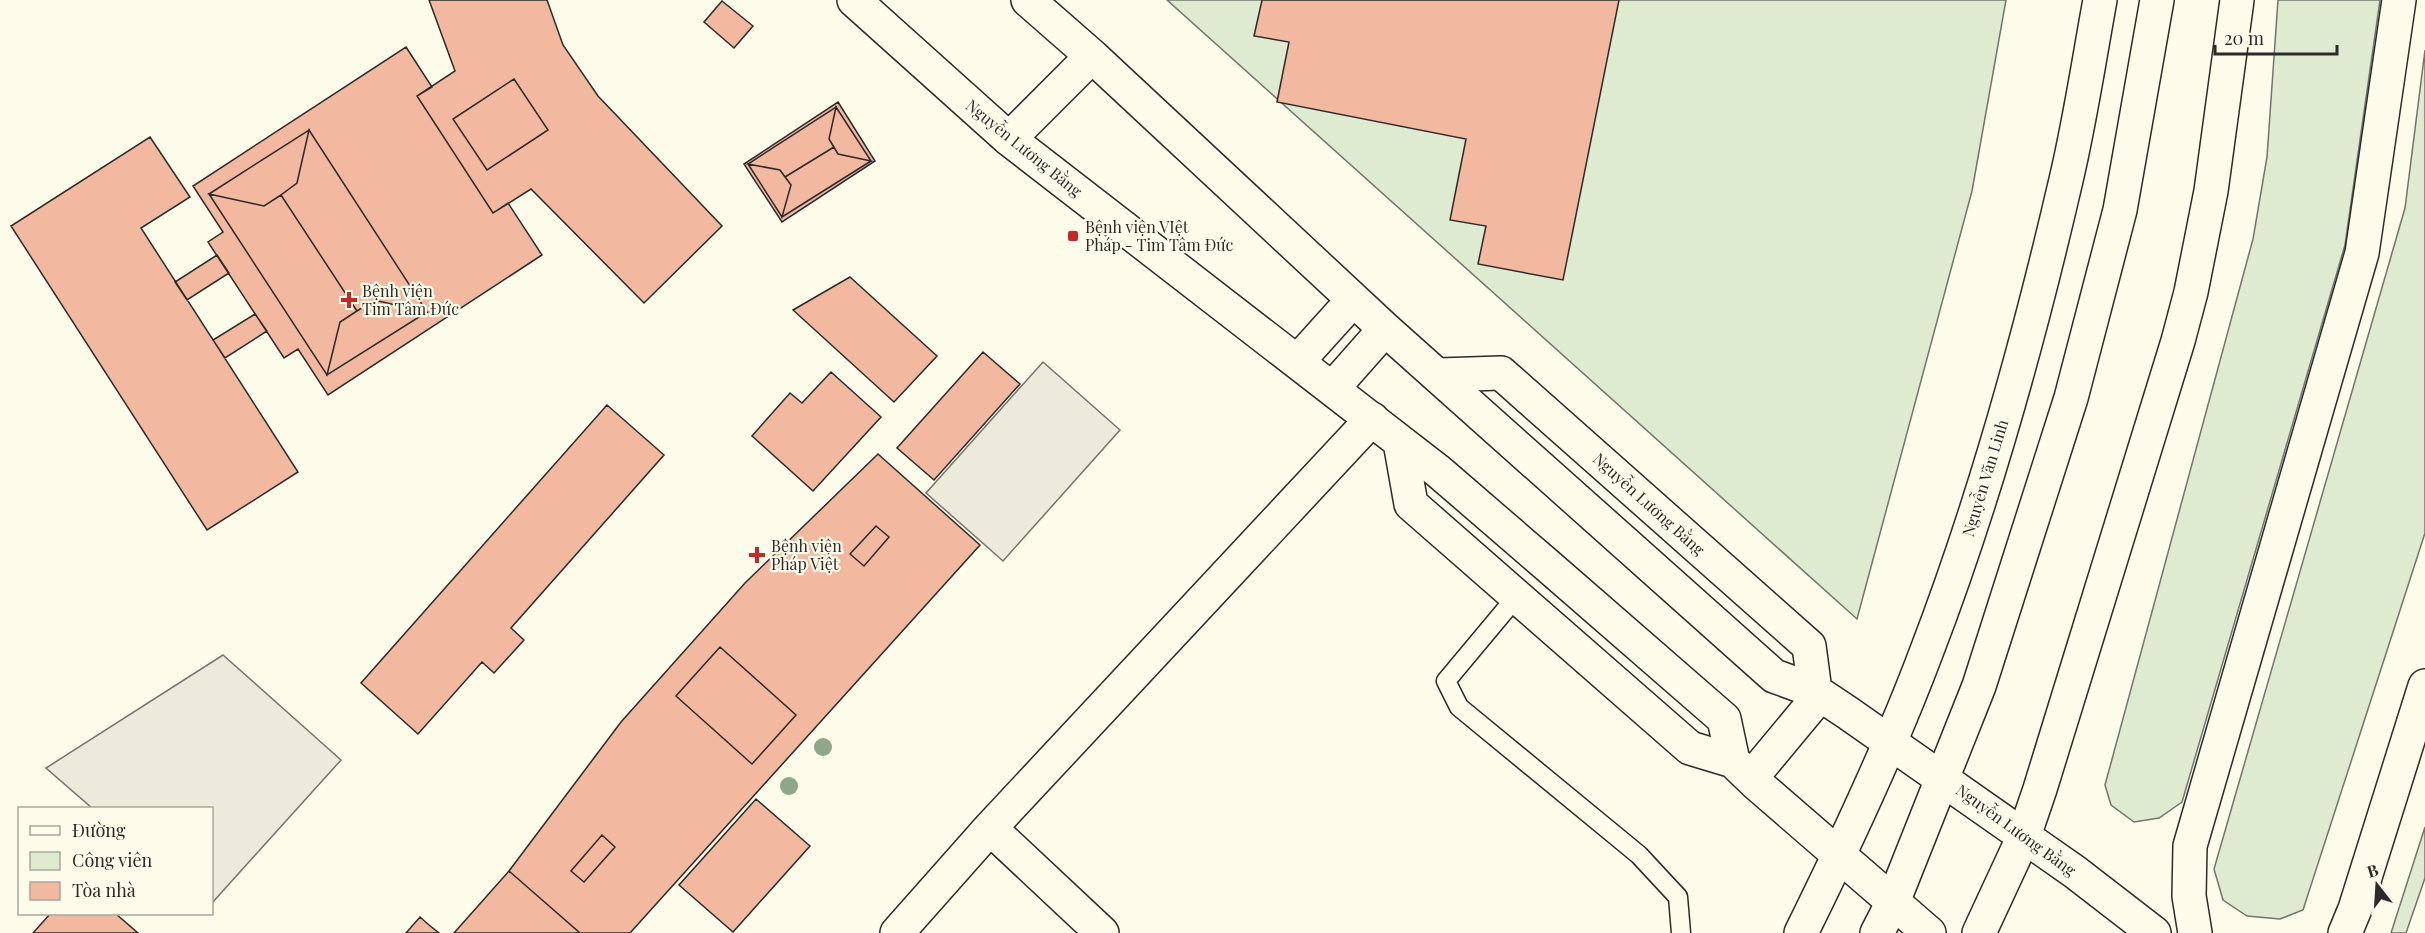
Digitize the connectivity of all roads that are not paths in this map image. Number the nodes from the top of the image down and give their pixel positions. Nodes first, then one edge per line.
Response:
1 (854, 0) edge
2 (1028, 0) edge
3 (2100, 0) edge
4 (2157, 0) edge
5 (2237, 0) edge
6 (2400, 0) edge
7 (1092, 56) junction
8 (1009, 139) junction
9 (1353, 300) junction
10 (1385, 329) junction
11 (1298, 361) junction
12 (1439, 375) junction
13 (1332, 389) junction
14 (1372, 419) junction
15 (1400, 442) junction
16 (1516, 596) junction
17 (2425, 686) edge
18 (1818, 693) junction
19 (1890, 743) junction
20 (1742, 770) junction
21 (1943, 778) junction
22 (990, 828) junction
23 (2024, 836) junction
24 (1838, 855) junction
25 (1893, 902) junction
26 (897, 933) edge
27 (1102, 933) edge
28 (1681, 933) edge
29 (1801, 933) edge
30 (1877, 933) edge
31 (1929, 933) edge
32 (1979, 933) edge
33 (2154, 933) edge
34 (2195, 933) edge
35 (2345, 933) edge

1 - 8 main road, Nguyễn Lương Bằng
2 - 7 main road, Nguyễn Lương Bằng
3 - 19 main road, Nguyễn Văn Linh
4 - 21 main road
5 - 23 main road
6 - 34 main road
7 - 8 main road
7 - 9 main road, Nguyễn Lương Bằng
8 - 11 main road, Nguyễn Lương Bằng
9 - 10 main road, Nguyễn Lương Bằng
9 - 11 main road
10 - 12 main road, Nguyễn Lương Bằng
10 - 13 main road
11 - 13 main road, Nguyễn Lương Bằng
12 - 18 main road, Nguyễn Lương Bằng
12 - 18 main road, Nguyễn Lương Bằng
13 - 14 main road, Nguyễn Lương Bằng
14 - 15 main road, Nguyễn Lương Bằng
14 - 22 main road
15 - 16 main road
15 - 20 main road, Nguyễn Lương Bằng
16 - 20 main road
16 - 28 lane
17 - 35 main road
18 - 19 main road, Nguyễn Lương Bằng
18 - 20 main road
19 - 21 main road, Nguyễn Lương Bằng
19 - 24 main road, Nguyễn Văn Linh
20 - 24 main road
21 - 23 main road, Nguyễn Lương Bằng
21 - 25 main road
22 - 26 main road
22 - 27 main road
23 - 32 main road
23 - 33 main road, Nguyễn Lương Bằng
24 - 25 main road
24 - 29 main road, Nguyễn Văn Linh
25 - 30 main road
25 - 31 main road

